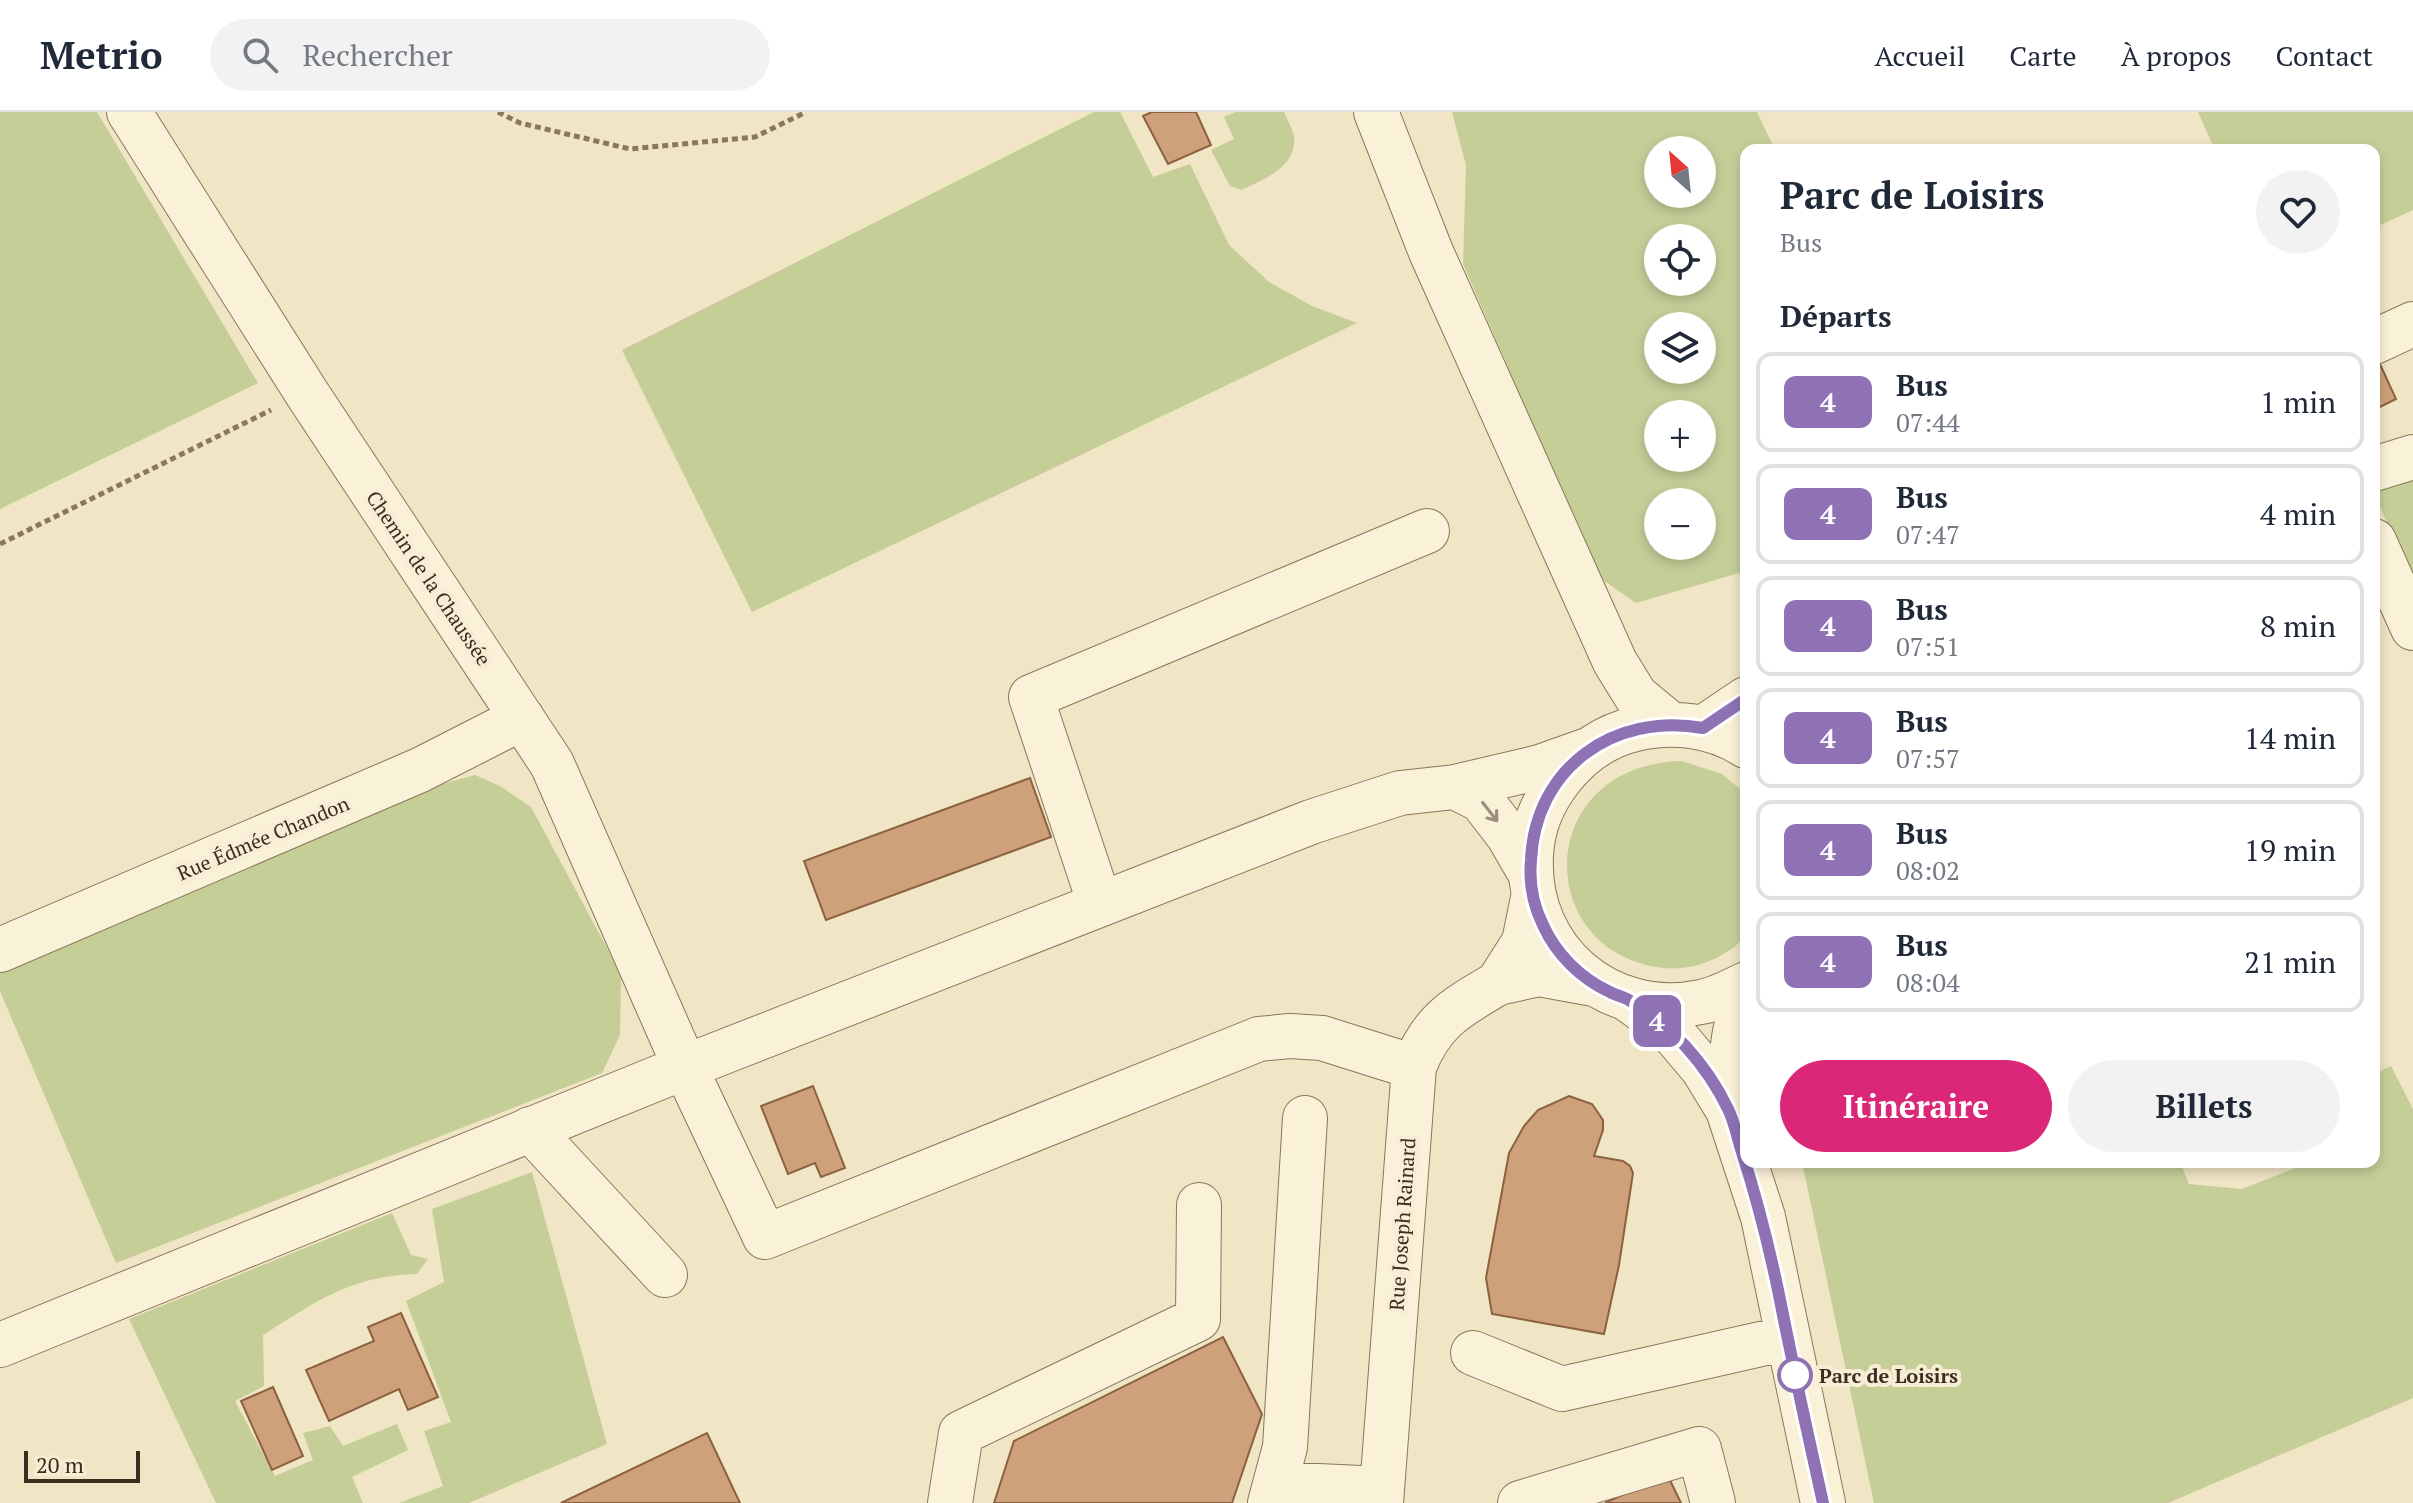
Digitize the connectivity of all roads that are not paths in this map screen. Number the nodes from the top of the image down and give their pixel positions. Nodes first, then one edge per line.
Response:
1 (129, 112) edge
2 (1376, 112) edge
3 (2413, 324) edge
4 (2380, 339) edge
5 (2413, 457) edge
6 (2380, 467) edge
7 (1427, 531) dead end
8 (2380, 554) edge
9 (2413, 628) edge
10 (1615, 662) junction
11 (1740, 702) edge
12 (522, 718) junction
13 (1686, 726) junction
14 (1600, 743) junction
15 (1740, 744) edge
16 (1455, 787) junction
17 (1532, 886) junction
18 (1100, 904) junction
19 (0, 950) edge
20 (1498, 983) junction
21 (1740, 987) edge
22 (1610, 991) junction
23 (1740, 1008) edge
24 (685, 1067) junction
25 (1414, 1067) junction
26 (1728, 1110) junction
27 (1305, 1118) dead end
28 (530, 1129) junction
29 (1740, 1147) edge
30 (1747, 1168) edge
31 (1199, 1205) dead end
32 (665, 1275) dead end
33 (1787, 1338) junction
34 (0, 1345) edge
35 (1473, 1353) dead end
36 (1272, 1494) edge
37 (1381, 1496) edge
38 (950, 1503) edge
39 (1520, 1503) edge
40 (1713, 1503) edge
41 (1823, 1503) edge

1 - 12 street, Chemin de la Chaussée
2 - 10 street
3 - 4 street
5 - 6 street
7 - 18 street
8 - 9 street
10 - 13 street
10 - 14 street
11 - 13 street
12 - 19 street, Rue Édmée Chandon
12 - 24 street, Chemin de la Chaussée
13 - 14 street
13 - 15 street
14 - 16 street
14 - 17 street
16 -> 17 street
16 - 18 street
17 - 20 street
17 - 22 street
18 - 24 street
20 - 22 street
20 - 25 street, Rue Joseph Rainard
21 - 22 street
22 - 26 street
23 - 26 street
24 - 25 street, Chemin de la Chaussée
24 - 28 street
25 - 37 street, Rue Joseph Rainard
26 - 29 street
27 - 36 street
28 - 32 street
28 - 34 street
30 - 33 street
31 - 38 street
33 - 35 street
33 - 41 street
36 - 37 street
39 - 40 street

